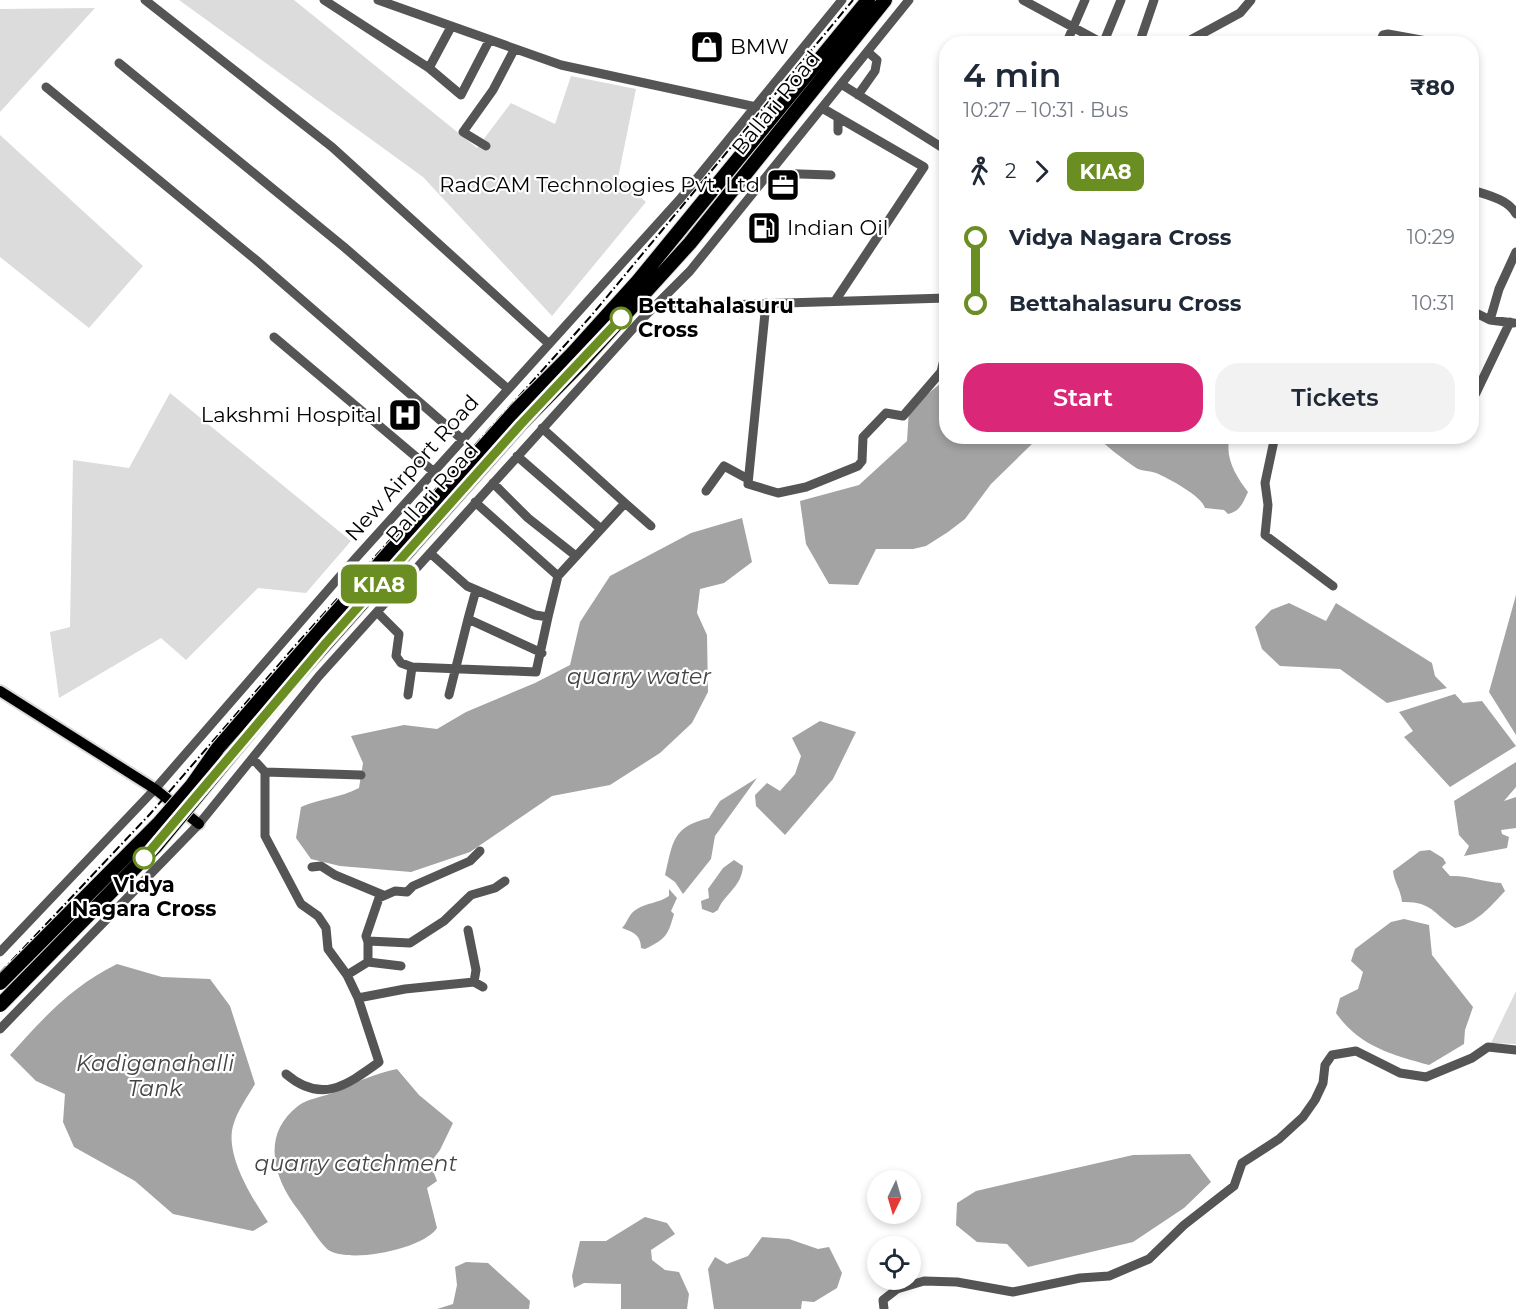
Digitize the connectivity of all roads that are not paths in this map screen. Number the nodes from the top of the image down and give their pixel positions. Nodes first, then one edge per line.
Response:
1 (145, 0) edge
2 (324, 0) edge
3 (378, 0) edge
4 (842, 0) edge
5 (868, 0) edge
6 (885, 0) edge
7 (909, 0) edge
8 (1023, 0) edge
9 (1085, 0) edge
10 (1121, 0) edge
11 (1154, 0) edge
12 (1251, 0) edge
13 (451, 27) junction
14 (1073, 27) junction
15 (1069, 36) edge
16 (1090, 36) edge
17 (1106, 36) edge
18 (1142, 36) edge
19 (1198, 36) edge
20 (1383, 36) edge
21 (1399, 36) edge
22 (489, 40) junction
23 (514, 50) junction
24 (868, 52) junction
25 (119, 63) dead end
26 (429, 68) junction
27 (841, 84) junction
28 (46, 87) dead end
29 (858, 95) junction
30 (756, 107) junction
31 (822, 108) junction
32 (838, 117) junction
33 (838, 131) dead end
34 (486, 146) dead end
35 (939, 146) edge
36 (769, 173) junction
37 (831, 175) dead end
38 (1479, 192) edge
39 (1516, 214) edge
40 (1516, 252) edge
41 (664, 298) junction
42 (939, 298) edge
43 (835, 301) junction
44 (766, 303) junction
45 (1479, 314) edge
46 (1490, 320) junction
47 (1513, 323) edge
48 (274, 337) dead end
49 (548, 343) junction
50 (576, 358) junction
51 (939, 373) edge
52 (1479, 387) edge
53 (508, 389) junction
54 (542, 428) junction
55 (463, 440) junction
56 (1273, 444) edge
57 (517, 456) junction
58 (434, 472) junction
59 (747, 479) junction
60 (493, 483) junction
61 (706, 491) dead end
62 (475, 502) junction
63 (625, 503) junction
64 (651, 526) dead end
65 (601, 529) junction
66 (430, 553) junction
67 (576, 556) junction
68 (558, 576) junction
69 (1333, 586) dead end
70 (476, 590) junction
71 (377, 612) junction
72 (548, 617) junction
73 (468, 619) junction
74 (542, 653) junction
75 (412, 667) junction
76 (453, 668) junction
77 (0, 691) edge
78 (408, 694) dead end
79 (449, 695) dead end
80 (254, 760) dead end
81 (265, 772) junction
82 (361, 775) dead end
83 (155, 789) junction
84 (199, 824) junction
85 (480, 851) dead end
86 (312, 867) dead end
87 (505, 881) dead end
88 (383, 895) junction
89 (468, 930) dead end
90 (0, 938) edge
91 (368, 941) junction
92 (10, 942) junction
93 (0, 952) edge
94 (368, 962) junction
95 (401, 966) dead end
96 (347, 975) junction
97 (474, 982) junction
98 (0, 983) edge
99 (483, 987) dead end
100 (358, 998) junction
101 (0, 1005) edge
102 (0, 1029) edge
103 (1516, 1050) edge
104 (286, 1074) dead end
105 (884, 1309) edge

1 - 49 street
2 - 26 street
3 - 13 street
4 - 30 street, New Airport Road
5 - 50 highway, Ballari Road
6 - 50 highway, Ballari Road
7 - 24 street
8 - 14 street
9 - 14 street
10 - 17 street
11 - 18 street
12 - 19 street
13 - 22 street
13 - 26 street
14 - 15 street
14 - 16 street
20 - 21 street
22 - 23 street
22 - 26 street
23 - 30 street
23 - 34 street
24 - 27 street
24 - 29 street
25 - 53 street
27 - 29 street
27 - 31 street
28 - 55 street
29 - 35 street
30 - 49 street, New Airport Road
31 - 32 street
31 - 36 street
32 - 33 street
32 - 43 street
36 - 37 street
36 - 41 street
38 - 39 street
40 - 46 street
41 - 44 street
41 - 54 street
42 - 43 street
43 - 44 street
44 - 59 street
45 - 46 street
46 - 47 street
47 - 52 street
48 - 58 street
49 - 53 street, New Airport Road
50 - 98 highway, Ballari Road, bridge
50 - 101 highway, Ballari Road, bridge
51 - 59 street
53 - 55 street, New Airport Road
54 - 57 street
54 - 63 street
55 - 58 street, New Airport Road
56 - 69 street
57 - 60 street
57 - 65 street
58 - 83 street, New Airport Road
59 - 61 street
60 - 62 street
60 - 67 street
62 - 66 street
62 - 68 street
63 - 64 street
63 - 65 street
65 - 67 street
66 - 70 street
66 - 71 street
67 - 68 street
68 - 72 street
70 - 72 street
70 - 73 street
71 - 75 street
71 - 84 street
72 - 74 street
73 - 74 street
73 - 76 street
74 - 76 street
75 - 76 street
75 - 78 street
76 - 79 street
77 - 83 main road
80 - 81 street
81 - 82 street
81 - 96 street
83 - 84 main road
83 - 92 street, New Airport Road
84 - 102 street
85 - 88 street
86 - 88 street
87 - 91 street
88 - 91 street
89 - 97 street
90 - 92 street
91 - 94 street
92 - 93 street, New Airport Road
94 - 95 street
94 - 96 street
96 - 100 street
97 - 99 street
97 - 100 street
100 - 104 street
103 - 105 street

